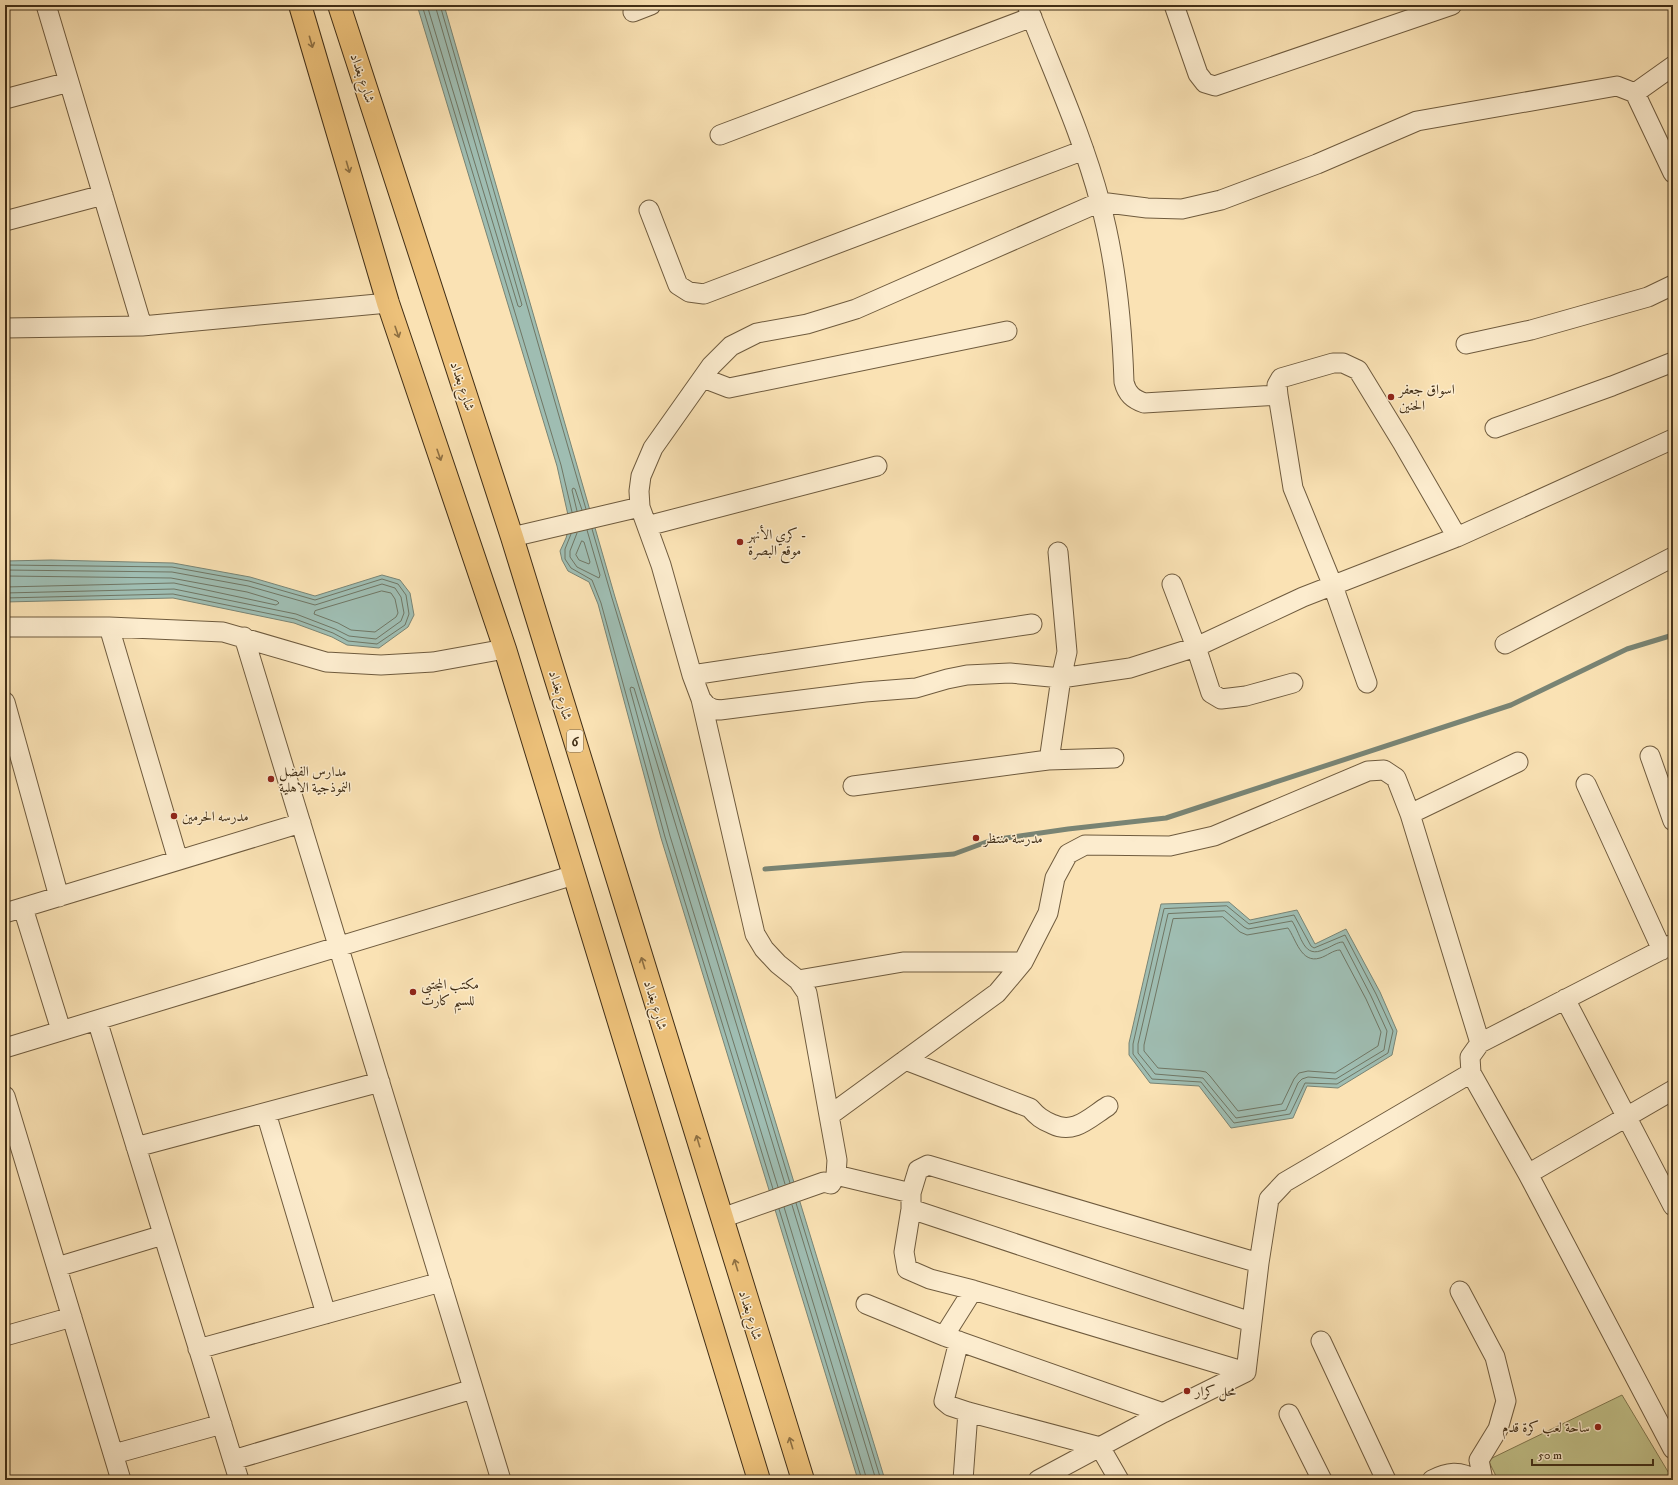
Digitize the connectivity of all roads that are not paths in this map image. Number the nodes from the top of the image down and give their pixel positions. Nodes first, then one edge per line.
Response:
1 (46, 5) edge
2 (300, 5) edge
3 (340, 5) edge
4 (1174, 5) edge
5 (1452, 5) edge
6 (1029, 11) edge
7 (1673, 66) edge
8 (69, 82) junction
9 (1635, 93) junction
10 (5, 99) edge
11 (720, 135) dead end
12 (1084, 150) junction
13 (1673, 173) edge
14 (103, 195) junction
15 (1100, 202) junction
16 (649, 210) dead end
17 (5, 221) edge
18 (1673, 285) edge
19 (388, 304) junction
20 (142, 326) junction
21 (5, 328) edge
22 (1007, 331) dead end
23 (1466, 344) dead end
24 (1673, 362) edge
25 (703, 378) junction
26 (1278, 395) junction
27 (1494, 428) dead end
28 (1673, 439) edge
29 (877, 466) dead end
30 (640, 507) junction
31 (647, 526) junction
32 (512, 537) junction
33 (1456, 537) junction
34 (1058, 552) dead end
35 (1673, 557) edge
36 (1172, 584) dead end
37 (1333, 586) junction
38 (1032, 624) dead end
39 (5, 627) edge
40 (109, 628) junction
41 (244, 637) junction
42 (1505, 644) dead end
43 (1196, 647) junction
44 (505, 649) junction
45 (692, 675) junction
46 (1061, 678) junction
47 (1292, 683) dead end
48 (1367, 683) dead end
49 (701, 699) junction
50 (5, 702) edge
51 (1650, 756) dead end
52 (1114, 758) dead end
53 (1048, 760) junction
54 (1518, 762) dead end
55 (1586, 784) dead end
56 (853, 786) dead end
57 (1410, 814) junction
58 (1673, 821) edge
59 (301, 823) junction
60 (178, 860) junction
61 (574, 875) junction
62 (59, 896) junction
63 (23, 908) junction
64 (5, 913) edge
65 (338, 946) junction
66 (1668, 947) edge
67 (1023, 962) junction
68 (798, 980) junction
69 (1565, 999) junction
70 (97, 1020) junction
71 (61, 1030) junction
72 (1480, 1043) junction
73 (5, 1048) edge
74 (905, 1060) junction
75 (1471, 1073) junction
76 (380, 1082) junction
77 (1673, 1090) edge
78 (5, 1096) edge
79 (1108, 1106) dead end
80 (266, 1113) junction
81 (830, 1115) junction
82 (1626, 1116) junction
83 (136, 1147) junction
84 (1528, 1174) junction
85 (830, 1178) junction
86 (911, 1201) junction
87 (1673, 1206) edge
88 (722, 1218) junction
89 (163, 1235) junction
90 (1259, 1263) junction
91 (57, 1267) junction
92 (441, 1282) junction
93 (973, 1290) junction
94 (1460, 1291) dead end
95 (866, 1304) dead end
96 (326, 1314) junction
97 (72, 1317) junction
98 (1251, 1322) junction
99 (5, 1336) edge
100 (951, 1339) junction
101 (1321, 1341) dead end
102 (198, 1349) junction
103 (1246, 1372) junction
104 (473, 1389) junction
105 (968, 1412) junction
106 (1163, 1413) junction
107 (1289, 1414) dead end
108 (222, 1424) junction
109 (1100, 1447) junction
110 (1673, 1449) edge
111 (114, 1454) junction
112 (233, 1460) junction
113 (121, 1480) edge
114 (239, 1480) edge
115 (501, 1480) edge
116 (759, 1480) edge
117 (803, 1480) edge
118 (963, 1480) edge
119 (1038, 1480) edge
120 (1119, 1480) edge
121 (1322, 1480) edge
122 (1386, 1480) edge
123 (1432, 1480) edge
124 (1475, 1480) edge
125 (1483, 1480) edge

1 - 8 street
2 -> 19 highway
3 - 32 highway, شارع بغداد / 6
4 - 5 street
6 - 11 street
6 - 12 street
7 - 9 street
8 - 10 street
8 - 14 street
9 - 13 street
9 - 15 street
12 - 15 street
12 - 16 street
14 - 17 street
14 - 20 street
15 - 25 street
15 - 26 street
18 - 23 street
19 - 20 street
19 -> 44 highway
20 - 21 street
22 - 25 street
24 - 27 street
25 - 30 street
26 - 33 street
26 - 37 street
28 - 33 street
29 - 31 street
30 - 31 street
30 - 32 street
31 - 45 street
88 -> 32 highway, شارع بغداد / 6
33 - 37 street
34 - 46 street
35 - 42 street
36 - 43 street
37 - 43 street
37 - 48 street
38 - 45 street
39 - 40 street
40 - 41 street
40 - 60 street
41 - 44 street
41 - 59 street
43 - 46 street
43 - 47 street
44 - 61 highway
45 - 49 street
46 - 49 street
46 - 53 street
49 - 68 street
50 - 62 street
51 - 58 street
52 - 53 street
53 - 56 street
54 - 57 street
55 - 66 street
57 - 67 street
57 - 72 street
59 - 60 street
59 - 65 street
60 - 62 street
61 - 65 street
61 - 116 highway
62 - 63 street
63 - 64 street
63 - 71 street
65 - 70 street
65 - 76 street
66 - 69 street
67 - 68 street
67 - 74 street
68 - 81 street
69 - 72 street
69 - 82 street
70 - 71 street
70 - 83 street
71 - 73 street
72 - 75 street
74 - 79 street
74 - 81 street
75 - 84 street
75 - 90 street
76 - 80 street
76 - 92 street
77 - 82 street
78 - 91 street
80 - 83 street
80 - 96 street
81 - 85 street
82 - 84 street
82 - 87 street
83 - 89 street
84 - 110 street
85 - 86 street
85 - 88 street
86 - 90 street
86 - 93 street
86 - 98 street
117 -> 88 highway, شارع بغداد / 6
89 - 91 street
89 - 102 street
90 - 98 street
91 - 97 street
92 - 96 street
92 - 104 street
93 - 100 street
93 - 103 street
94 - 125 street
95 - 100 street
96 - 102 street
97 - 99 street
97 - 111 street
98 - 103 street
100 - 105 street
100 - 106 street
101 - 122 street
102 - 108 street
103 - 106 street
104 - 112 street
104 - 115 street
105 - 109 street
105 - 118 street
106 - 109 street
107 - 121 street
108 - 111 street
108 - 112 street
109 - 119 street
109 - 120 street
111 - 113 street
112 - 114 street
123 - 124 street

